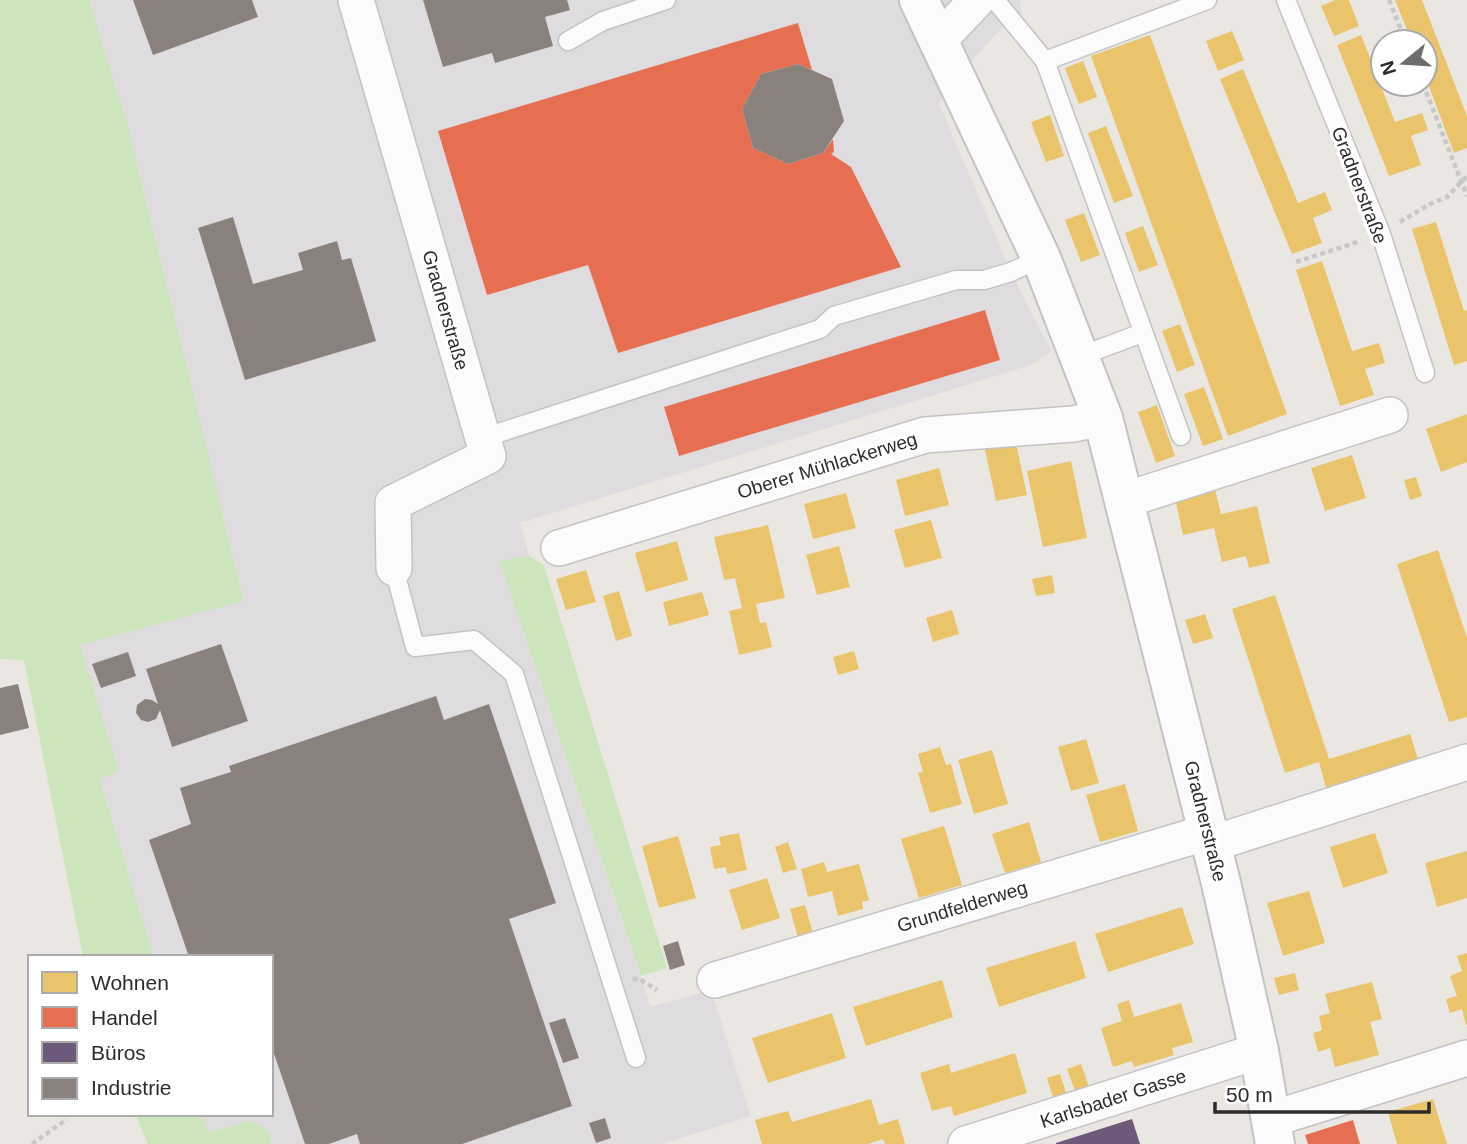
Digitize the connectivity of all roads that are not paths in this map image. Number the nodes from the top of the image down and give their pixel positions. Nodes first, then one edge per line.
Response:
1 (356, 0) edge
2 (666, 0) edge
3 (919, 0) edge
4 (978, 0) edge
5 (995, 0) edge
6 (1207, 0) edge
7 (1286, 0) edge
8 (939, 40) junction
9 (568, 41) dead end
10 (1045, 61) junction
11 (1041, 257) junction
12 (1142, 333) junction
13 (1081, 356) junction
14 (1425, 373) dead end
15 (1390, 415) dead end
16 (1103, 418) junction
17 (1181, 436) dead end
18 (483, 438) junction
19 (1125, 500) junction
20 (559, 548) dead end
21 (394, 568) joint
22 (1467, 762) edge
23 (1210, 838) junction
24 (715, 980) dead end
25 (1259, 1051) junction
26 (636, 1058) dead end
27 (1467, 1058) edge
28 (1274, 1132) edge
29 (966, 1144) edge

1 - 18 street, Gradnerstraße
2 - 9 lane
3 - 8 main road, Gradnerstraße
4 - 8 street
5 - 10 lane
6 - 10 lane
7 - 14 lane, Gradnerstraße
8 - 11 main road, Gradnerstraße
10 - 12 lane
11 - 13 main road, Gradnerstraße
11 - 18 lane
12 - 13 lane
12 - 17 lane
13 - 16 main road, Gradnerstraße
15 - 19 street
16 - 19 main road, Gradnerstraße
16 - 20 street, Oberer Mühlackerweg
18 - 21 street
19 - 23 main road, Gradnerstraße
21 - 26 lane
22 - 23 street, Grundfelderweg
23 - 24 street, Grundfelderweg
23 - 25 main road, Gradnerstraße
25 - 28 main road, Gradnerstraße
25 - 29 street, Karlsbader Gasse
27 - 28 street

